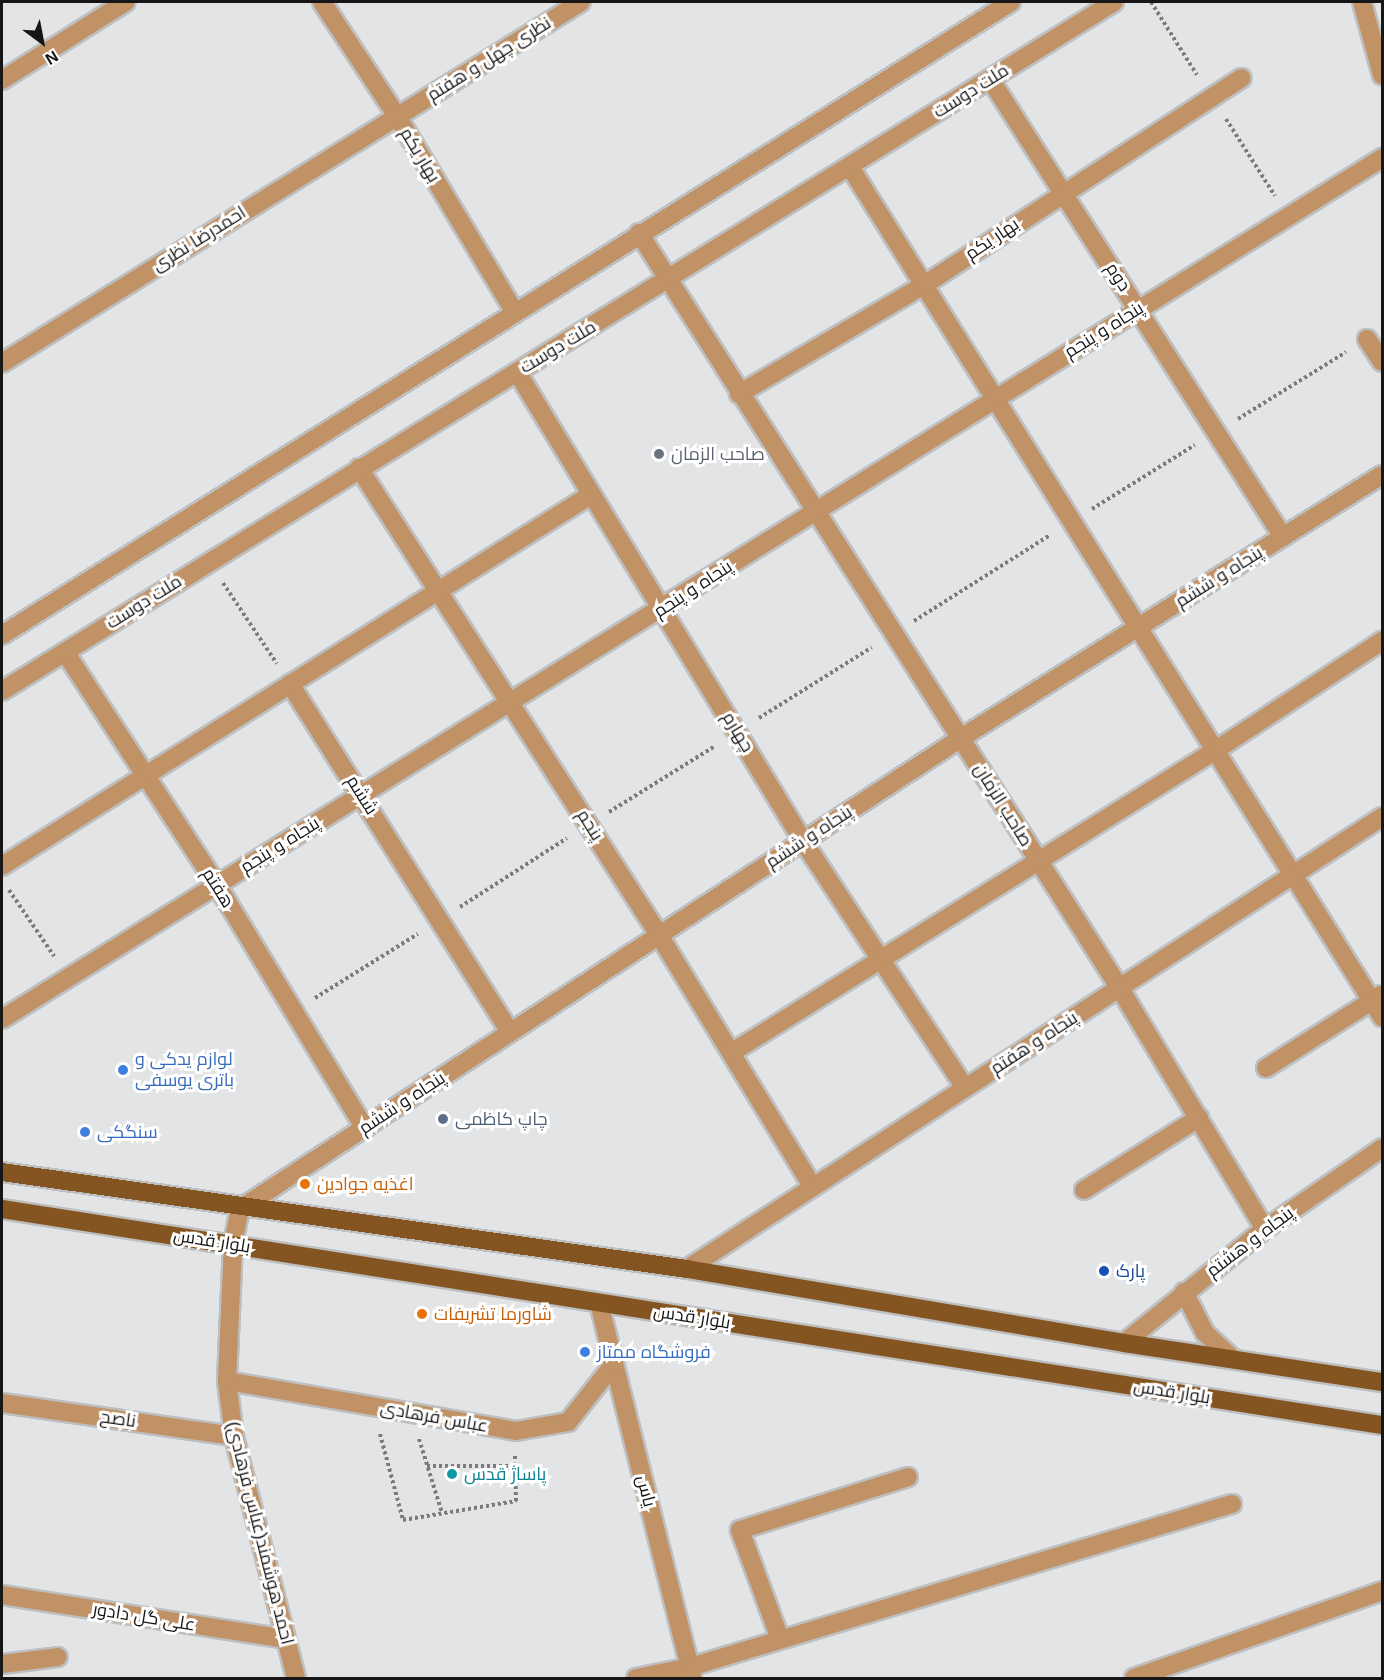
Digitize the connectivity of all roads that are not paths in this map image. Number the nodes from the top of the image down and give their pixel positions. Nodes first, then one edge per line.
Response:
1 (126, 2) edge
2 (322, 2) edge
3 (581, 2) edge
4 (1011, 2) edge
5 (1114, 2) edge
6 (1362, 2) edge
7 (1383, 75) edge
8 (1241, 78) dead end
9 (990, 79) junction
10 (2, 80) edge
11 (397, 116) junction
12 (1383, 158) edge
13 (850, 167) junction
14 (1063, 192) junction
15 (639, 233) junction
16 (668, 279) junction
17 (924, 285) junction
18 (1138, 309) junction
19 (514, 311) junction
20 (1367, 339) road end
21 (1383, 362) edge
22 (2, 363) edge
23 (517, 372) junction
24 (740, 394) junction
25 (994, 398) junction
26 (359, 468) junction
27 (1383, 475) edge
28 (592, 494) junction
29 (813, 511) junction
30 (1283, 537) junction
31 (440, 590) junction
32 (665, 608) junction
33 (1139, 627) junction
34 (2, 635) edge
35 (1383, 641) edge
36 (65, 652) junction
37 (290, 684) junction
38 (2, 691) edge
39 (511, 701) junction
40 (961, 738) junction
41 (1216, 750) junction
42 (145, 774) junction
43 (361, 794) junction
44 (1383, 817) edge
45 (803, 841) junction
46 (1037, 860) junction
47 (2, 866) edge
48 (1294, 874) junction
49 (217, 885) junction
50 (659, 935) junction
51 (881, 959) junction
52 (1119, 987) junction
53 (1377, 997) edge
54 (1383, 1017) edge
55 (2, 1018) edge
56 (510, 1032) junction
57 (731, 1053) junction
58 (1266, 1068) dead end
59 (965, 1088) junction
60 (1198, 1118) junction
61 (365, 1128) junction
62 (1383, 1148) edge
63 (2, 1172) edge
64 (813, 1187) junction
65 (1084, 1190) dead end
66 (2, 1209) edge
67 (240, 1209) junction
68 (1265, 1229) junction
69 (233, 1244) junction
70 (687, 1269) junction
71 (1185, 1292) junction
72 (599, 1303) junction
73 (1124, 1343) junction
74 (1233, 1359) junction
75 (614, 1364) junction
76 (227, 1381) junction
77 (1383, 1382) edge
78 (2, 1403) edge
79 (1383, 1425) edge
80 (234, 1436) junction
81 (908, 1477) dead end
82 (1233, 1504) dead end
83 (1383, 1591) edge
84 (2, 1595) edge
85 (286, 1639) junction
86 (780, 1639) junction
87 (58, 1657) dead end
88 (2, 1664) edge
89 (691, 1673) edge
90 (296, 1678) edge
91 (636, 1678) edge
92 (1134, 1678) edge

1 - 10 street
2 - 11 street, بهار یکم
3 - 11 street, نظری چهل و هفتم
4 - 15 street
5 - 9 street, ملت دوست
6 - 7 street
8 - 14 street, بهار یکم
9 - 13 street, ملت دوست
9 - 14 street, دوم
11 - 19 street, بهار یکم
11 - 22 street, احمدرضا نظری
12 - 18 street, پنجاه و پنجم
13 - 16 street, ملت دوست
13 - 17 street
14 - 17 street, بهار یکم
14 - 18 street, دوم
15 - 16 street, صاحب الزمان
15 - 19 street
16 - 23 street, ملت دوست
16 - 24 street, صاحب الزمان
17 - 24 street, بهار یکم
17 - 25 street
18 - 25 street, پنجاه و پنجم
18 - 30 street, دوم
19 - 34 street
20 - 21 street
23 - 26 street, ملت دوست
23 - 28 street, چهارم
24 - 29 street, صاحب الزمان
25 - 29 street, پنجاه و پنجم
25 - 33 street
26 - 31 street, پنجم
26 - 36 street, ملت دوست
27 - 30 street, پنجاه و ششم
28 - 31 street
28 - 32 street, چهارم
29 - 32 street, پنجاه و پنجم
29 - 40 street, صاحب الزمان
30 - 33 street, پنجاه و ششم
31 - 37 street
31 - 39 street, پنجم
32 - 39 street, پنجاه و پنجم
32 - 45 street, چهارم
33 - 40 street, پنجاه و ششم
33 - 41 street
35 - 41 street
36 - 38 street, ملت دوست
36 - 42 street, هفتم
37 - 42 street
37 - 43 street, ششم
39 - 43 street, پنجاه و پنجم
39 - 50 street, پنجم
40 - 45 street, پنجاه و ششم
40 - 46 street, صاحب الزمان
41 - 46 street
41 - 48 street
42 - 47 street
42 - 49 street, هفتم
43 - 49 street, پنجاه و پنجم
43 - 56 street, ششم
44 - 48 street, پنجاه و هفتم
45 - 50 street, پنجاه و ششم
45 - 51 street, چهارم
46 - 51 street
46 - 52 street, صاحب الزمان
48 - 52 street, پنجاه و هفتم
48 - 53 street
49 - 55 street, پنجاه و پنجم
49 - 61 street, هفتم
50 - 56 street, پنجاه و ششم
50 - 57 street, پنجم
51 - 57 street
51 - 59 street, چهارم
52 - 59 street, پنجاه و هفتم
52 - 60 street, صاحب الزمان
53 - 54 street
53 - 58 street
56 - 61 street, پنجاه و ششم
57 - 64 street, پنجم
59 - 64 street, پنجاه و هفتم
60 - 65 street
60 - 68 street, صاحب الزمان
61 - 67 street, پنجاه و ششم
62 - 68 street, پنجاه و هشتم
63 - 67 main road, بلوار قدس
64 - 70 street, پنجاه و هفتم
66 - 69 main road, بلوار قدس
67 - 69 street, احمد هوشمند(عباس فرهادی)
67 - 70 main road, بلوار قدس
68 - 71 street, پنجاه و هشتم
69 - 72 main road, بلوار قدس
69 - 76 street, احمد هوشمند(عباس فرهادی)
70 - 73 main road, بلوار قدس
71 - 73 street, پنجاه و هشتم
71 - 74 street
72 - 75 street, یاس
72 - 79 main road, بلوار قدس
73 - 74 main road, بلوار قدس
74 - 77 main road, بلوار قدس
75 - 76 street, عباس فرهادی
75 - 89 street, یاس
76 - 80 street, احمد هوشمند(عباس فرهادی)
78 - 80 street, ناصح
80 - 85 street, احمد هوشمند(عباس فرهادی)
81 - 86 street
82 - 86 street
83 - 92 street
84 - 85 street, علی گل دادور
85 - 90 street, احمد هوشمند(عباس فرهادی)
86 - 89 street
87 - 88 street
89 - 91 street

